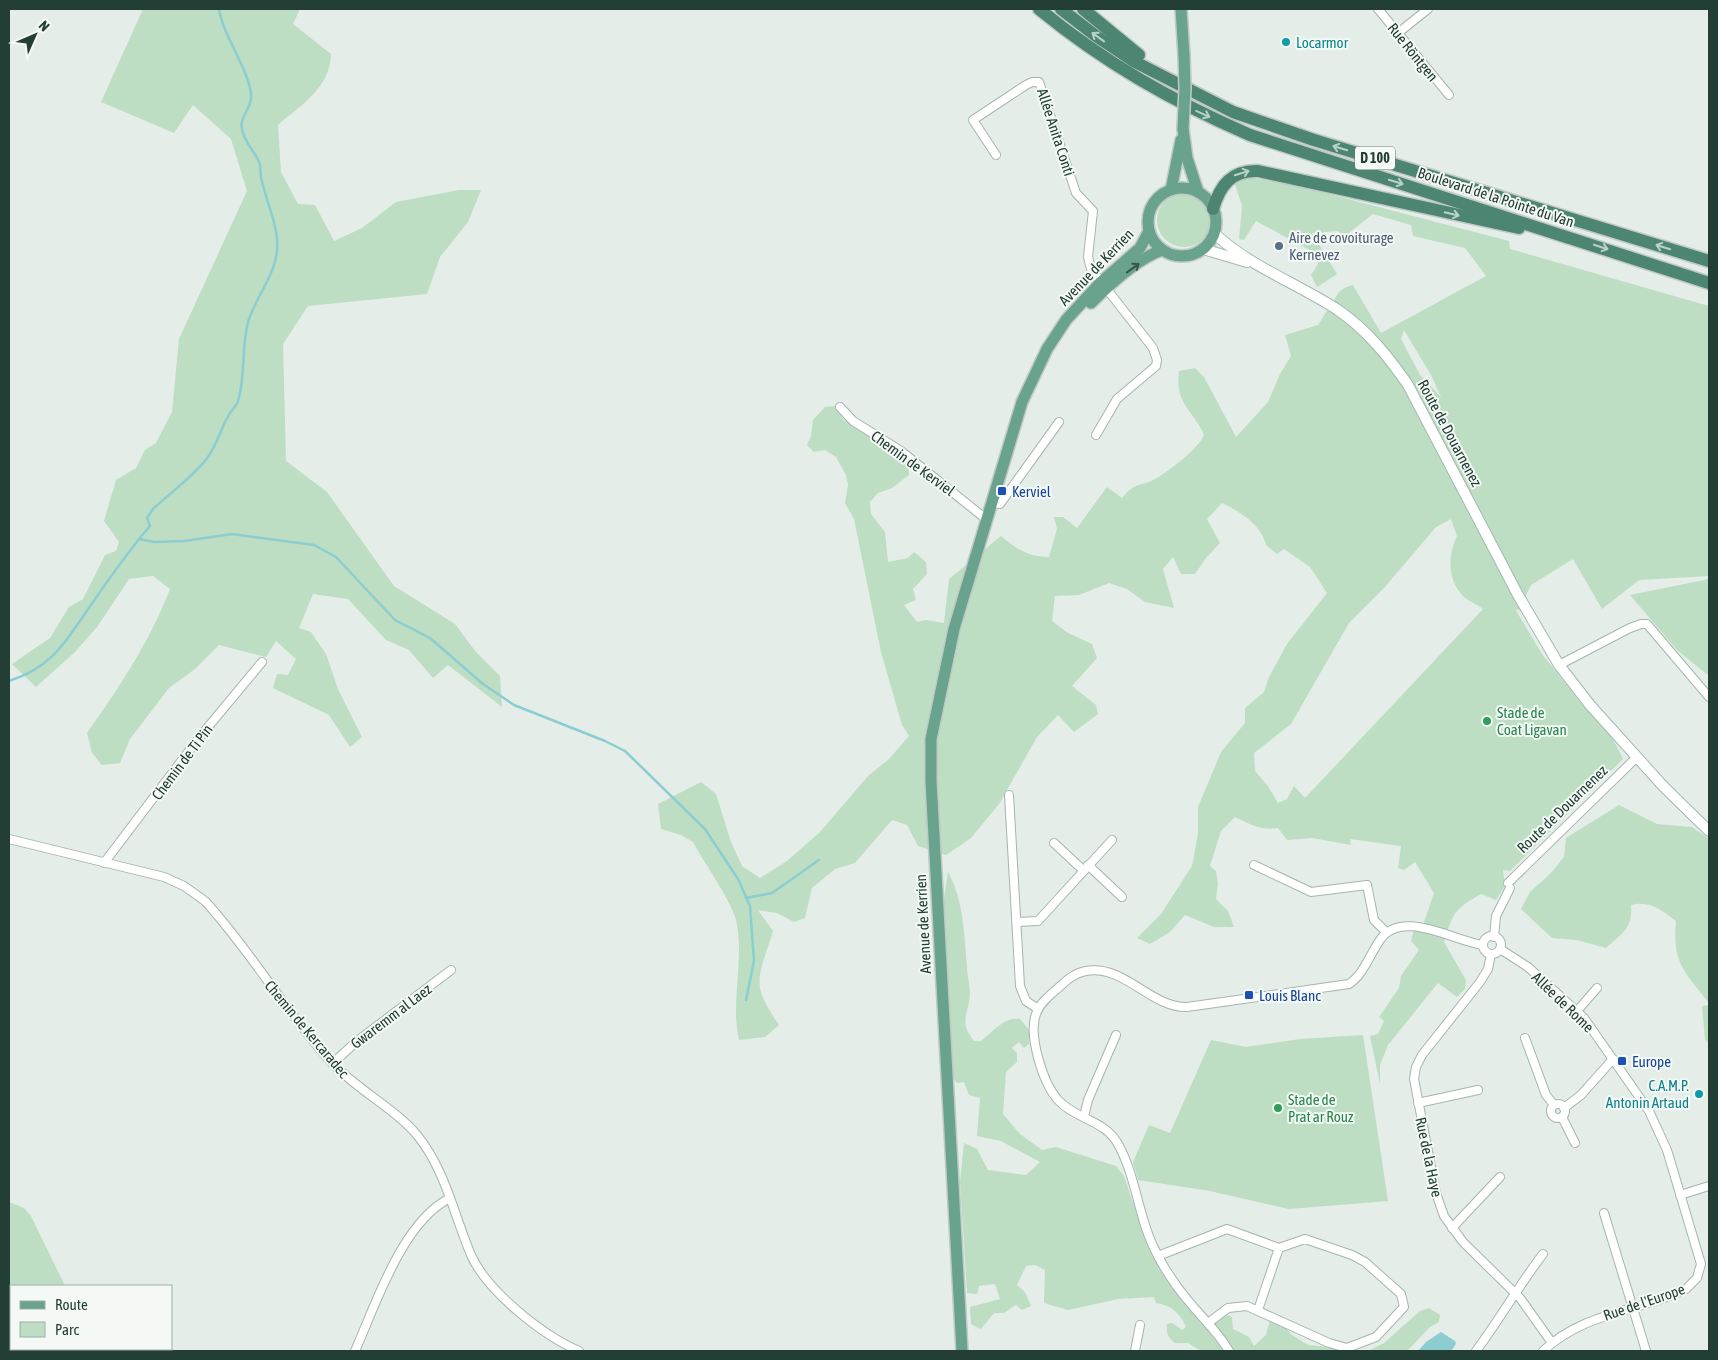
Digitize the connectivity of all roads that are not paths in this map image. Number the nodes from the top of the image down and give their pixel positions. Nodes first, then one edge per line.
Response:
1 (1040, 9) edge
2 (1061, 9) edge
3 (1083, 9) edge
4 (1175, 9) edge
5 (1181, 9) edge
6 (1378, 9) edge
7 (1428, 9) edge
8 (1181, 24) junction
9 (1398, 34) junction
10 (1448, 95) dead end
11 (1233, 112) junction
12 (1183, 129) junction
13 (996, 155) dead end
14 (1171, 190) junction
15 (1198, 192) junction
16 (1213, 209) junction
17 (1149, 231) junction
18 (1214, 233) junction
19 (1567, 236) junction
20 (1162, 250) junction
21 (1203, 250) junction
22 (1709, 261) edge
23 (1259, 266) junction
24 (1709, 282) edge
25 (1103, 286) junction
26 (840, 407) dead end
27 (1059, 422) dead end
28 (1096, 435) dead end
29 (991, 502) junction
30 (986, 518) junction
31 (262, 662) dead end
32 (1559, 664) junction
33 (1709, 697) edge
34 (1637, 757) junction
35 (1010, 795) dead end
36 (1709, 831) edge
37 (9, 839) edge
38 (1112, 840) dead end
39 (1054, 843) dead end
40 (104, 863) junction
41 (1254, 865) dead end
42 (1085, 868) junction
43 (1122, 897) dead end
44 (1017, 922) junction
45 (1386, 932) junction
46 (1494, 937) junction
47 (1483, 945) junction
48 (1500, 949) junction
49 (1491, 954) junction
50 (451, 970) dead end
51 (1597, 988) dead end
52 (1178, 1007) junction
53 (1038, 1009) junction
54 (1577, 1011) junction
55 (1180, 1015) dead end
56 (1116, 1035) dead end
57 (1525, 1038) dead end
58 (1613, 1059) junction
59 (333, 1063) junction
60 (1478, 1090) dead end
61 (1418, 1103) junction
62 (1554, 1105) junction
63 (1564, 1108) junction
64 (1084, 1116) junction
65 (1562, 1117) junction
66 (1664, 1141) joint
67 (1575, 1143) dead end
68 (1500, 1177) dead end
69 (1709, 1186) edge
70 (1680, 1195) junction
71 (450, 1198) junction
72 (1604, 1213) dead end
73 (1452, 1228) junction
74 (1279, 1248) junction
75 (1543, 1254) dead end
76 (1158, 1256) junction
77 (1705, 1268) edge
78 (1515, 1292) junction
79 (1632, 1307) junction
80 (1258, 1310) junction
81 (1208, 1323) junction
82 (1140, 1325) dead end
83 (1552, 1343) junction
84 (355, 1351) edge
85 (579, 1351) edge
86 (962, 1351) edge
87 (1135, 1351) edge
88 (1228, 1351) edge
89 (1476, 1351) edge
90 (1544, 1351) edge
91 (1646, 1351) edge

1 -> 19 highway, Boulevard de la Pointe du Van / D 100
11 -> 2 highway, Boulevard de la Pointe du Van / D 100
3 - 11 highway
4 - 8 main road
5 - 8 main road
6 - 9 street, Rue Röntgen
7 - 9 street
8 - 12 main road, bridge
9 - 10 street, Rue Röntgen
22 -> 11 highway, Boulevard de la Pointe du Van / D 100
12 - 14 main road
12 - 15 main road
13 - 25 street, Allée Anita Conti
14 - 15 main road
14 - 17 main road
15 - 16 main road
16 - 18 main road
16 -> 19 highway
17 - 20 main road
17 - 25 main road, Avenue de Kerrien
18 - 21 main road
18 - 23 main road, Route de Douarnenez
19 -> 24 highway, Boulevard de la Pointe du Van / D 100
20 - 21 main road
25 -> 20 main road, Avenue de Kerrien
21 - 23 main road, Route de Douarnenez
23 - 32 main road, Route de Douarnenez
25 - 28 street
25 - 29 main road, Avenue de Kerrien
26 - 30 street, Chemin de Kerviel
27 - 29 street
29 - 30 main road, Avenue de Kerrien
30 - 86 main road, Avenue de Kerrien
31 - 40 street, Chemin de Ti Pin
32 - 33 street
32 - 34 main road, Route de Douarnenez
34 - 36 main road, Route de Douarnenez
34 - 46 street, Route de Douarnenez
35 - 44 street
37 - 40 street, Chemin de Kercaradec
38 - 42 street
39 - 42 street
40 - 59 street, Chemin de Kercaradec
41 - 45 street
42 - 43 street
42 - 44 street
44 - 53 street
45 - 47 street
45 - 52 street
46 - 47 street
46 - 48 street
47 - 49 street
48 - 49 street
48 - 54 street, Allée de Rome
49 - 61 street, Rue de la Haye
50 - 59 street, Gwaremm al Laez
51 - 54 street
52 - 53 street
52 - 55 street
53 - 64 street
54 - 58 street, Allée de Rome
56 - 64 street
57 - 62 street
58 - 63 street
58 - 66 street, Allée de Rome
59 - 71 street, Chemin de Kercaradec
60 - 61 street
61 - 73 street, Rue de la Haye
62 - 63 street
62 - 65 street
63 - 65 street
64 - 76 street
65 - 67 street
66 - 70 street, Rue de l'Europe
68 - 73 street
69 - 70 street
70 - 77 street, Rue de l'Europe
71 - 84 street
71 - 85 street, Chemin de Kercaradec
72 - 79 street
73 - 78 street, Rue de la Haye
74 - 76 street
74 - 80 street
74 - 80 street
75 - 78 street
76 - 81 street
77 - 79 street, Rue de l'Europe
78 - 83 street, Rue de la Haye
78 - 89 street
79 - 83 street, Rue de l'Europe
79 - 91 street
80 - 81 street
81 - 88 street
82 - 87 street
83 - 90 street, Rue de l'Europe

